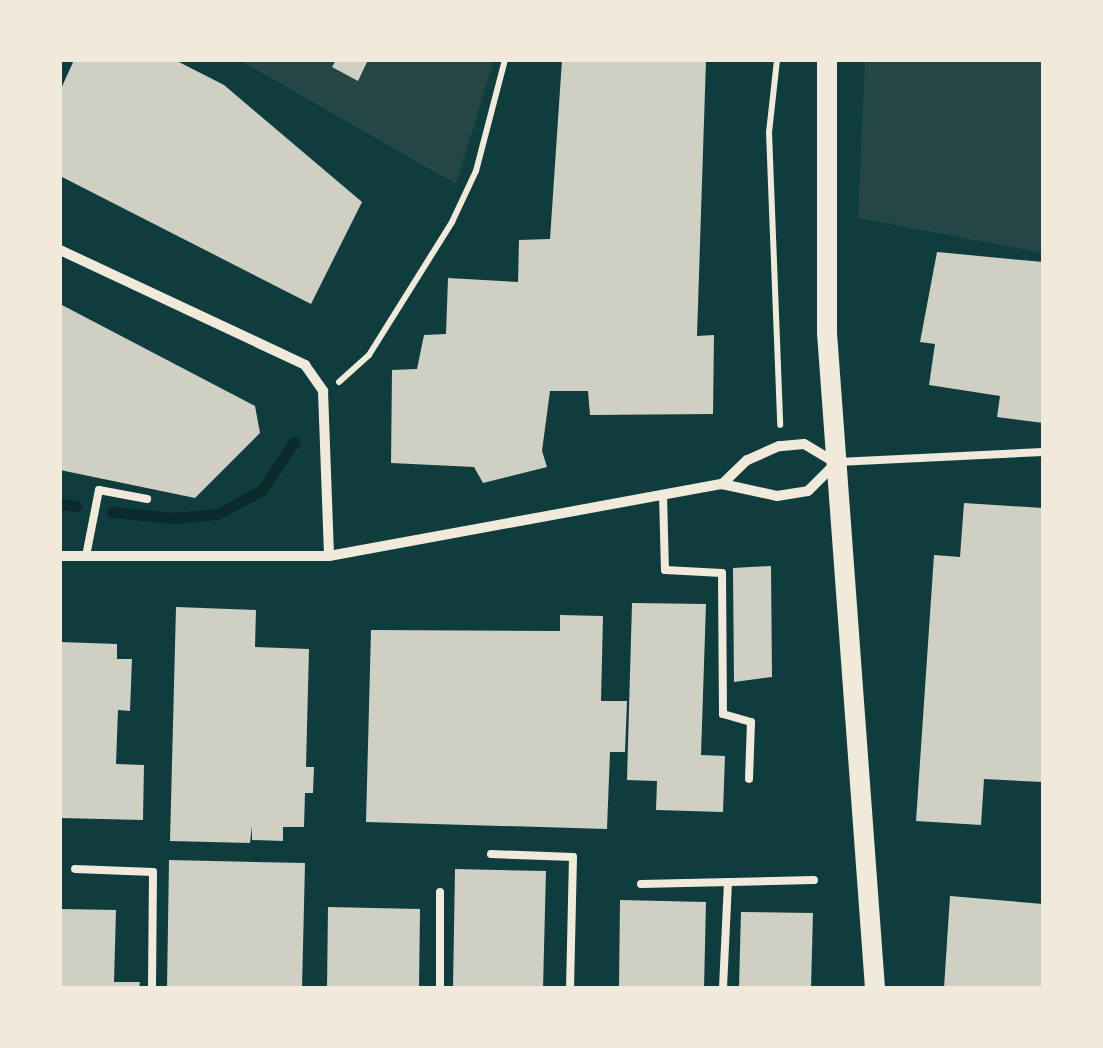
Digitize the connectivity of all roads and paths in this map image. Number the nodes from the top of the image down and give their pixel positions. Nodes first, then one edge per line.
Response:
1 (505, 60) edge
2 (777, 60) edge
3 (827, 60) edge
4 (60, 250) edge
5 (323, 391) junction
6 (779, 446) junction
7 (1043, 452) edge
8 (836, 462) junction
9 (722, 484) junction
10 (663, 495) junction
11 (148, 499) dead end
12 (60, 556) edge
13 (86, 556) junction
14 (329, 556) junction
15 (749, 778) dead end
16 (491, 854) dead end
17 (75, 868) dead end
18 (814, 880) dead end
19 (728, 882) junction
20 (641, 884) dead end
21 (440, 892) dead end
22 (152, 988) edge
23 (440, 988) edge
24 (570, 988) edge
25 (723, 988) edge
26 (875, 988) edge

1 - 5 path
2 - 6 path
3 - 8 main road
4 - 5 street
5 - 14 street
6 - 8 street
6 - 9 street
7 - 8 lane
8 - 9 street
8 - 26 main road
9 - 10 street
10 - 14 street
10 - 15 lane
11 - 13 lane
12 - 13 street
13 - 14 street
16 - 24 lane
17 - 22 lane
18 - 19 lane
19 - 20 lane
19 - 25 lane
21 - 23 lane

